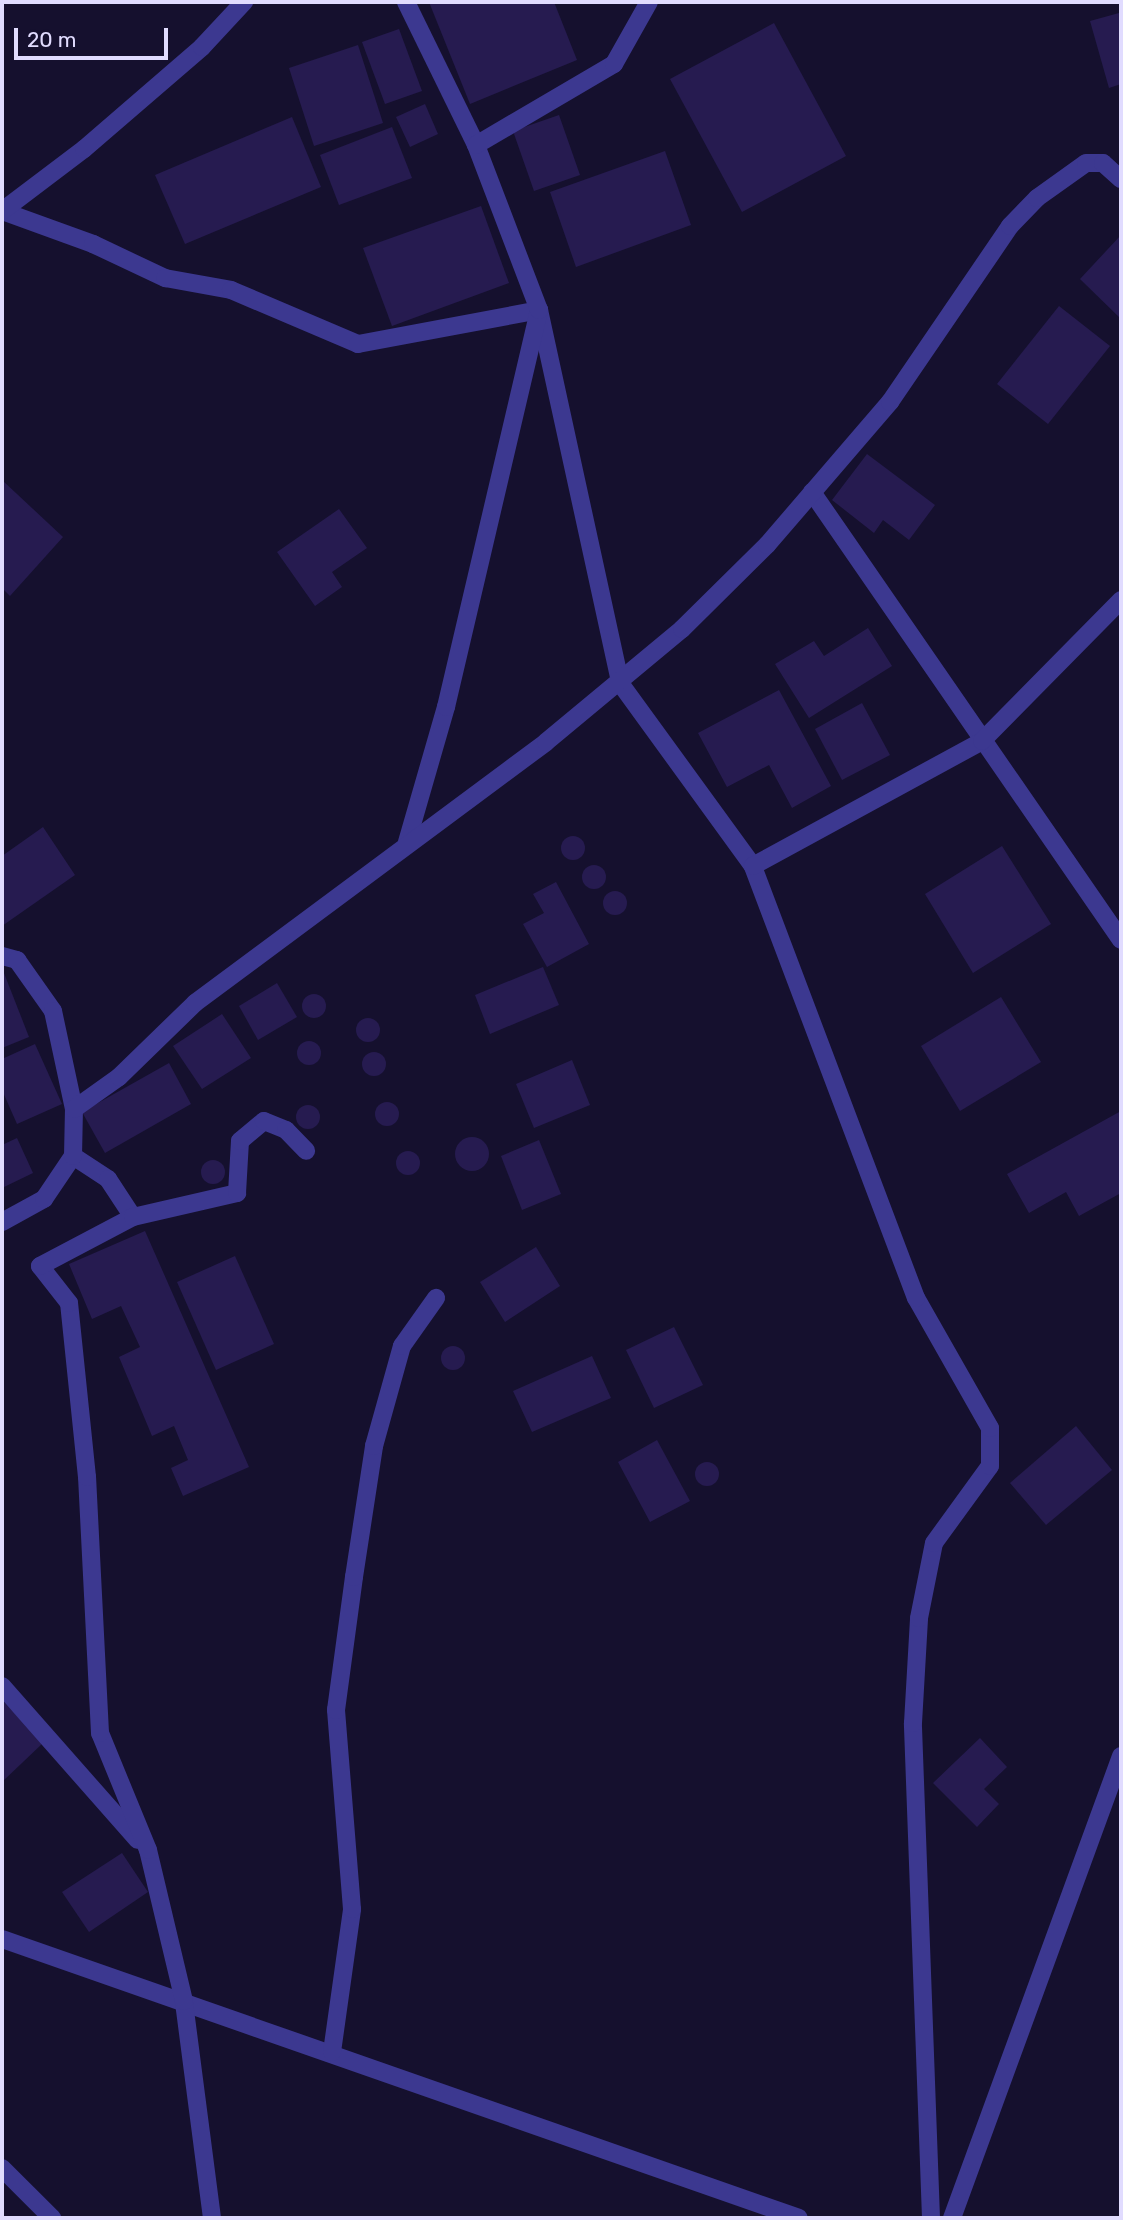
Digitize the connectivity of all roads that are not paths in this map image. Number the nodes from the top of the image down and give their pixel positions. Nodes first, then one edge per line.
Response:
1 (244, 2) edge
2 (406, 2) edge
3 (649, 2) edge
4 (477, 145) junction
5 (1121, 179) edge
6 (2, 211) edge
7 (539, 310) junction
8 (812, 492) junction
9 (1121, 600) edge
10 (620, 683) junction
11 (982, 741) junction
12 (407, 842) junction
13 (753, 866) junction
14 (1121, 940) edge
15 (2, 956) edge
16 (74, 1109) junction
17 (306, 1151) dead end
18 (73, 1156) junction
19 (133, 1217) junction
20 (2, 1222) edge
21 (436, 1298) dead end
22 (2, 1686) edge
23 (1121, 1756) edge
24 (148, 1850) junction
25 (2, 1939) edge
26 (184, 2001) junction
27 (332, 2052) junction
28 (2, 2168) edge
29 (52, 2218) edge
30 (212, 2218) edge
31 (799, 2218) edge
32 (931, 2218) edge
33 (952, 2218) edge

1 - 6 street
2 - 4 street
3 - 4 street
4 - 7 street
5 - 8 street
6 - 7 street
7 - 10 street
7 - 12 street
8 - 10 street
8 - 11 street
9 - 11 street
10 - 12 street
10 - 13 street
11 - 13 street
11 - 14 street
12 - 16 street
13 - 32 street
15 - 16 street
16 - 18 street
17 - 19 street
18 - 19 street
18 - 20 street
19 - 24 street
21 - 27 street
22 - 24 street
23 - 33 street
24 - 26 street
25 - 26 street
26 - 27 street
26 - 30 street
27 - 31 street
28 - 29 street

